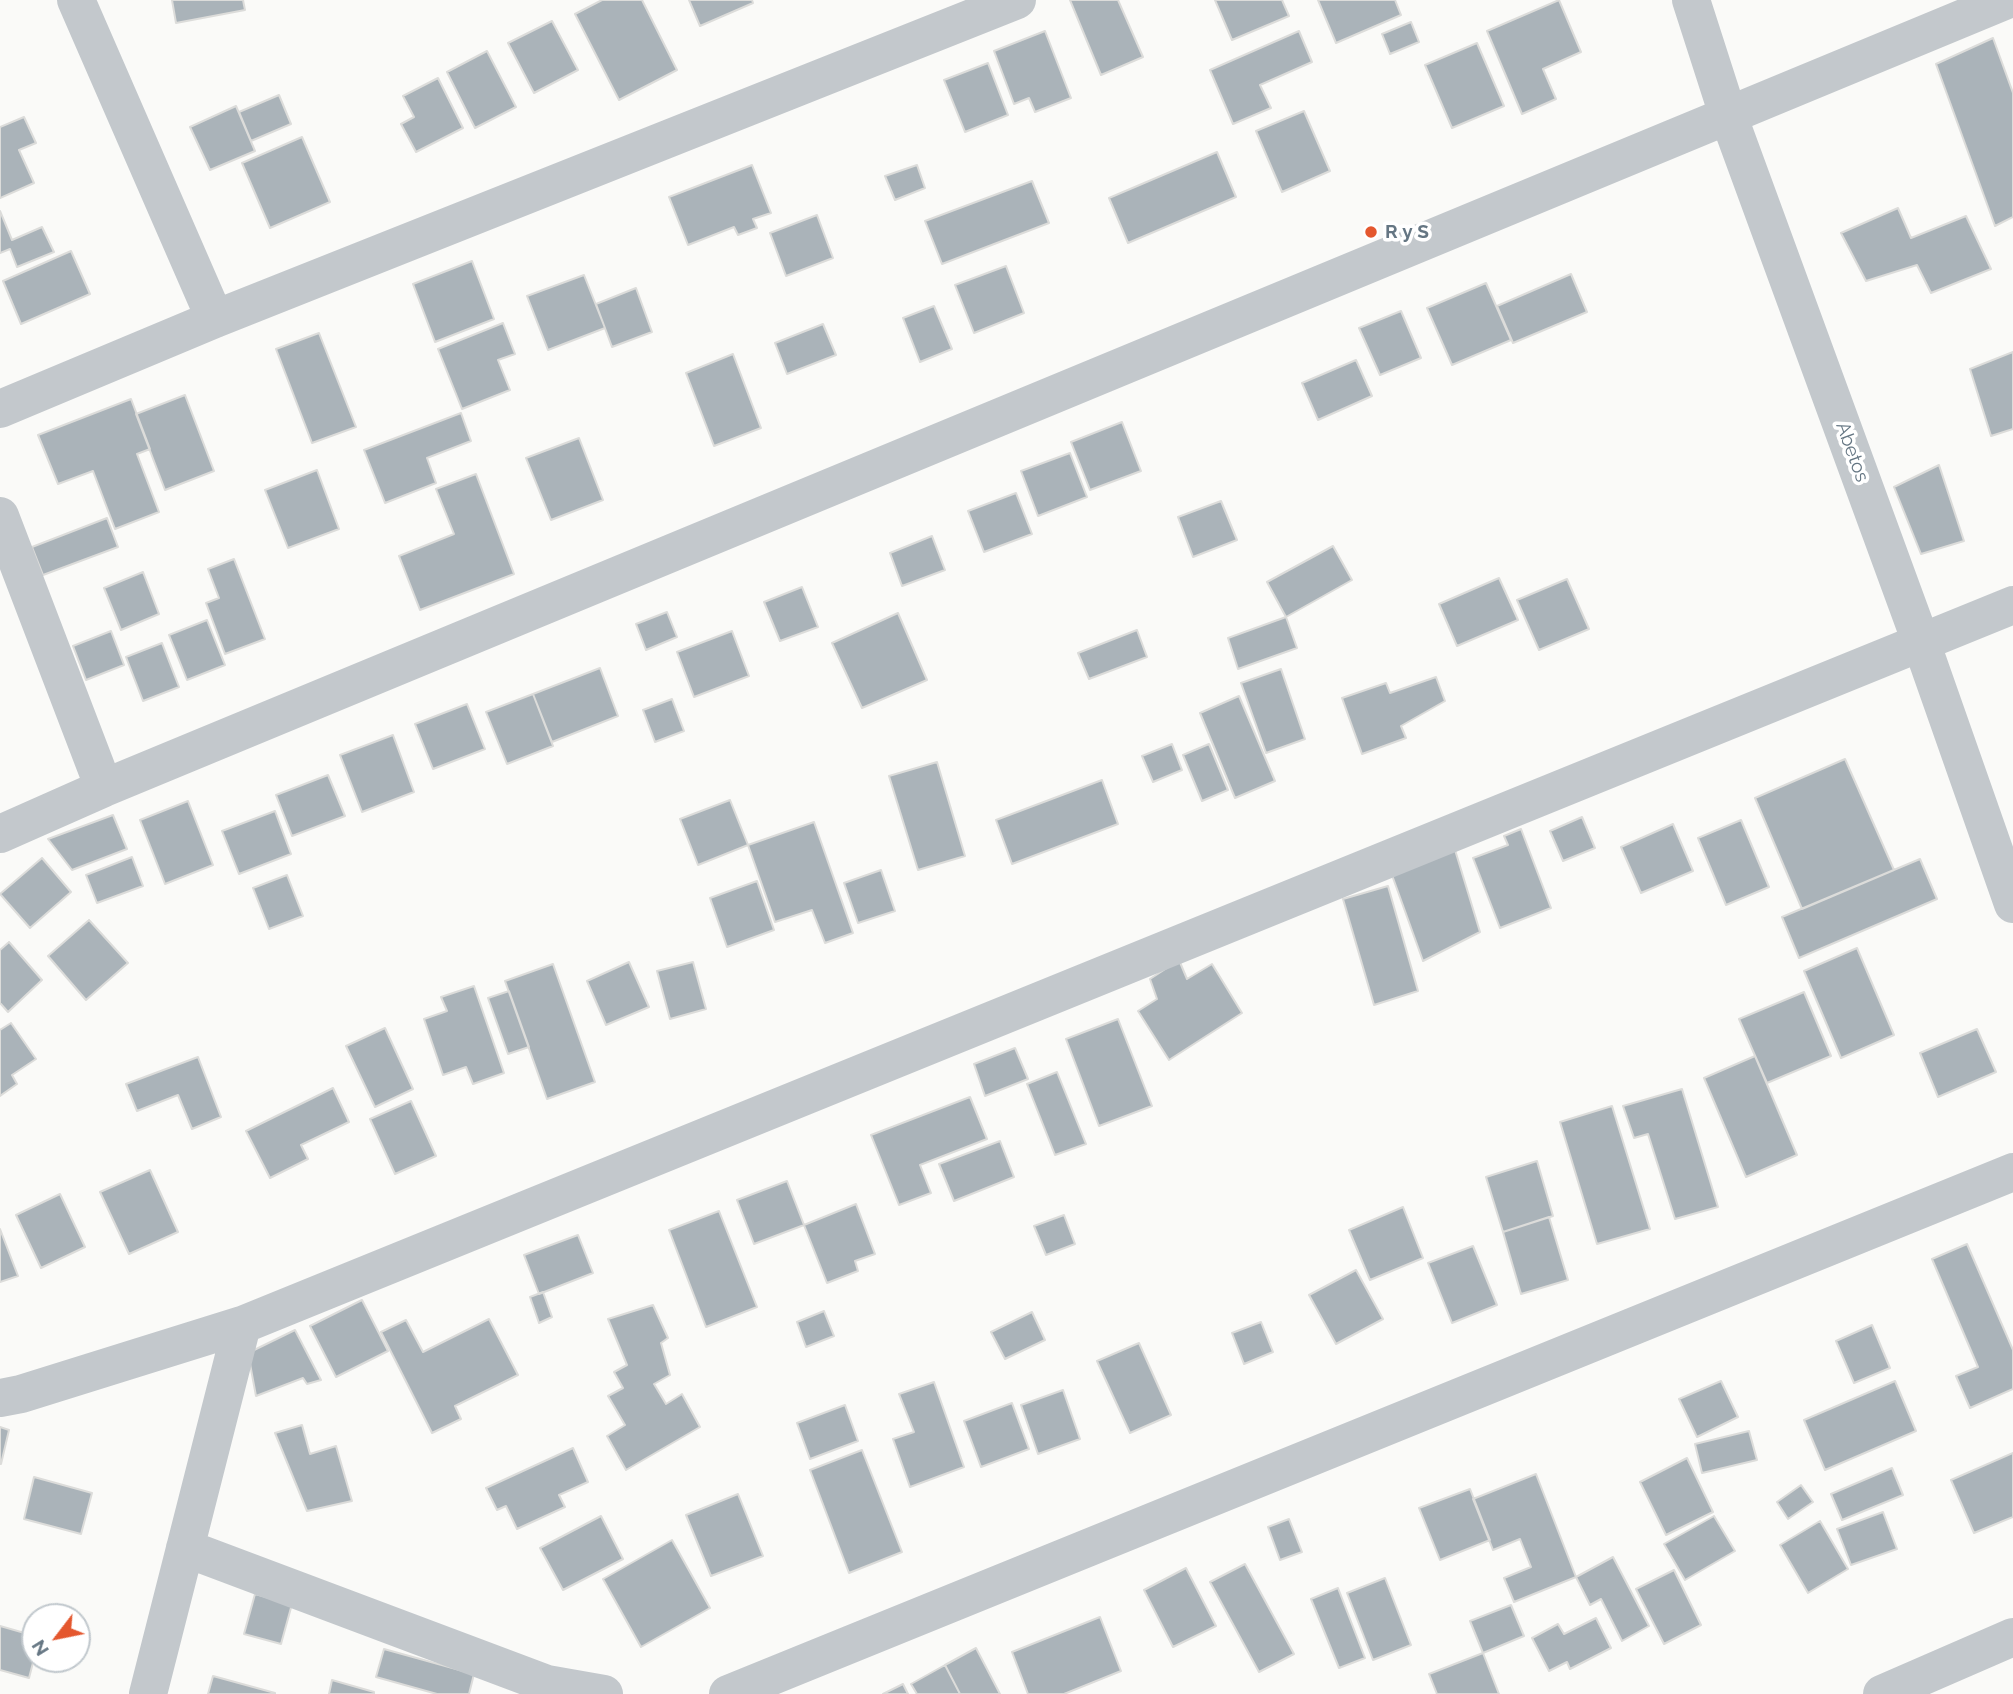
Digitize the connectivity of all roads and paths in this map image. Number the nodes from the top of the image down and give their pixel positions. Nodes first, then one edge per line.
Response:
1 (76, 0) edge
2 (1017, 0) edge
3 (1691, 0) edge
4 (2007, 0) edge
5 (1728, 115) junction
6 (215, 319) junction
7 (0, 409) edge
8 (0, 516) edge
9 (2013, 605) edge
10 (1921, 642) junction
11 (104, 788) junction
12 (0, 834) edge
13 (2013, 904) edge
14 (2013, 1172) edge
15 (242, 1325) junction
16 (0, 1398) edge
17 (185, 1548) junction
18 (2013, 1637) edge
19 (148, 1694) edge
20 (604, 1694) edge
21 (728, 1694) edge
22 (1882, 1694) edge

1 - 6 street
2 - 6 street
3 - 5 street, Abetos
4 - 5 street
5 - 10 street, Abetos
5 - 11 street
6 - 7 street
8 - 11 street
9 - 10 street
10 - 13 street, Abetos
10 - 15 street
11 - 12 street
14 - 21 street
15 - 16 street
15 - 17 street
17 - 19 street
17 - 20 street
18 - 22 street

